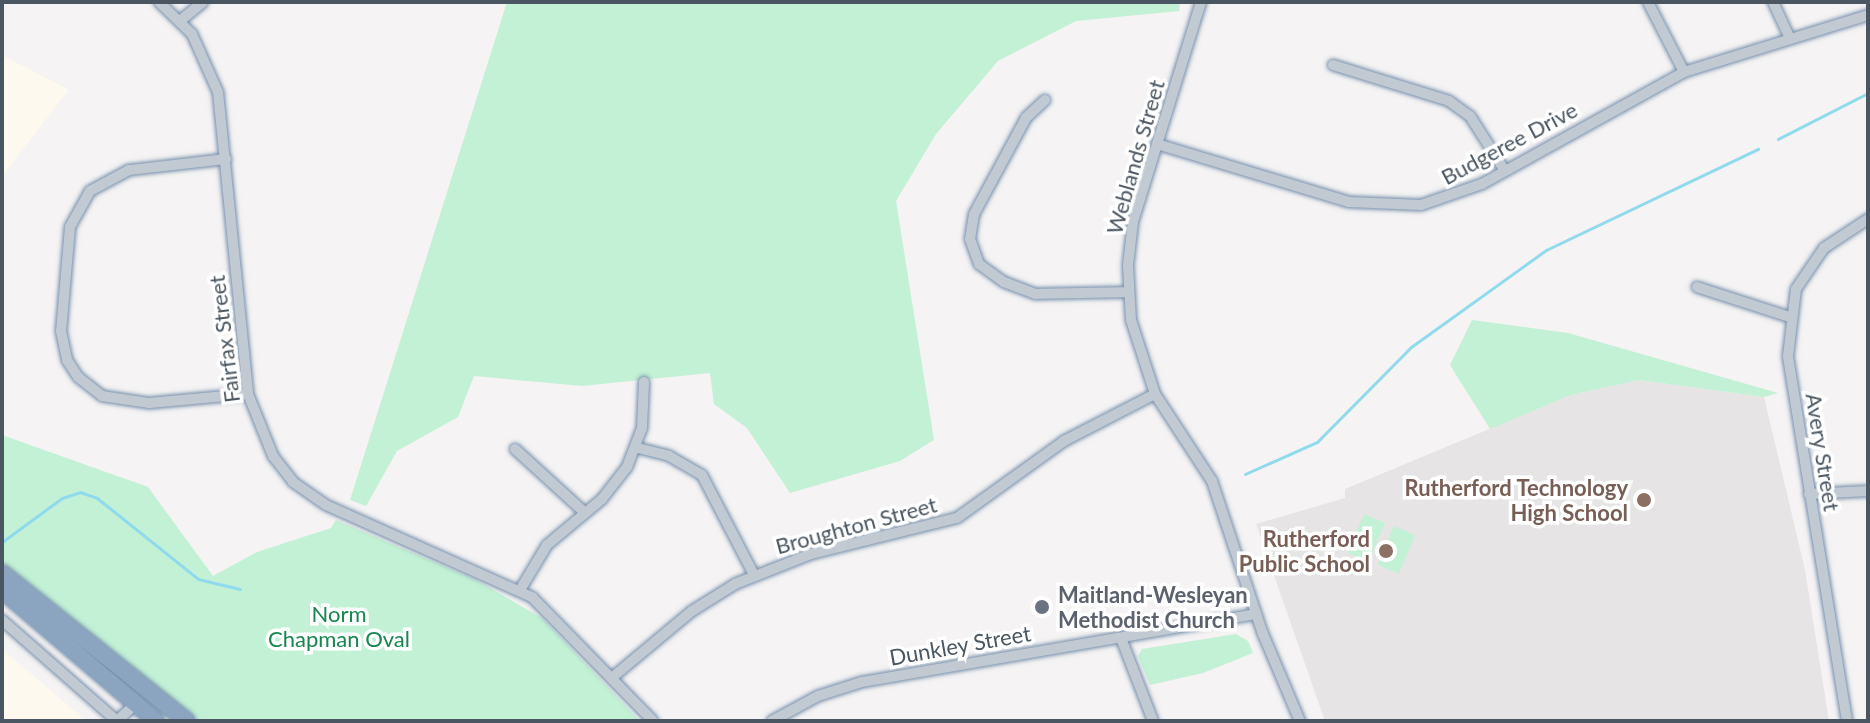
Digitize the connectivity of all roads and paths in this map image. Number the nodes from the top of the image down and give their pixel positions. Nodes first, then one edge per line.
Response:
1 (159, 2) edge
2 (203, 2) edge
3 (1201, 2) edge
4 (1648, 2) edge
5 (1773, 2) edge
6 (1868, 15) edge
7 (181, 20) junction
8 (1790, 38) junction
9 (1333, 65) dead end
10 (1684, 72) junction
11 (1045, 100) dead end
12 (1157, 144) junction
13 (226, 159) junction
14 (1505, 171) junction
15 (1868, 219) edge
16 (1697, 287) dead end
17 (1128, 292) junction
18 (1790, 317) junction
19 (644, 382) dead end
20 (248, 394) junction
21 (1155, 394) junction
22 (638, 448) junction
23 (515, 449) dead end
24 (1868, 491) edge
25 (1809, 494) junction
26 (583, 511) junction
27 (2, 573) edge
28 (754, 575) junction
29 (2, 590) edge
30 (520, 590) junction
31 (1256, 614) junction
32 (2, 620) edge
33 (1121, 638) junction
34 (90, 642) junction
35 (614, 676) junction
36 (134, 705) junction
37 (117, 721) edge
38 (156, 721) edge
39 (187, 721) edge
40 (653, 721) edge
41 (772, 721) edge
42 (1153, 721) edge
43 (1300, 721) edge
44 (1847, 721) edge

1 - 7 street, Fairfax Street
2 - 7 street
3 - 12 street, Weblands Street
4 - 10 street
5 - 8 street
6 - 8 street, Budgeree Drive
7 - 13 street, Fairfax Street
8 - 10 street, Budgeree Drive
9 - 14 street
10 - 14 street, Budgeree Drive
11 - 17 street
12 - 14 street, Budgeree Drive
12 - 17 street, Weblands Street
13 - 20 street, Fairfax Street
13 - 20 street
15 - 18 street, Avery Street
16 - 18 street
17 - 21 street, Weblands Street
18 - 25 street, Avery Street
19 - 22 street
20 - 30 street, Fairfax Street
21 - 28 street, Broughton Street
21 - 31 street, Weblands Street
22 - 26 street
22 - 28 street
23 - 26 street
24 - 25 street
25 - 44 street, Avery Street
26 - 30 street
27 - 34 highway
28 - 35 street, Broughton Street
29 - 36 highway
30 - 35 street, Fairfax Street
31 - 33 street, Dunkley Street
31 - 43 street, Weblands Street
32 - 37 street
33 - 41 street, Dunkley Street
33 - 42 street
34 - 36 highway
34 - 39 highway
35 - 40 street, Fairfax Street
36 - 37 street
36 - 38 highway

